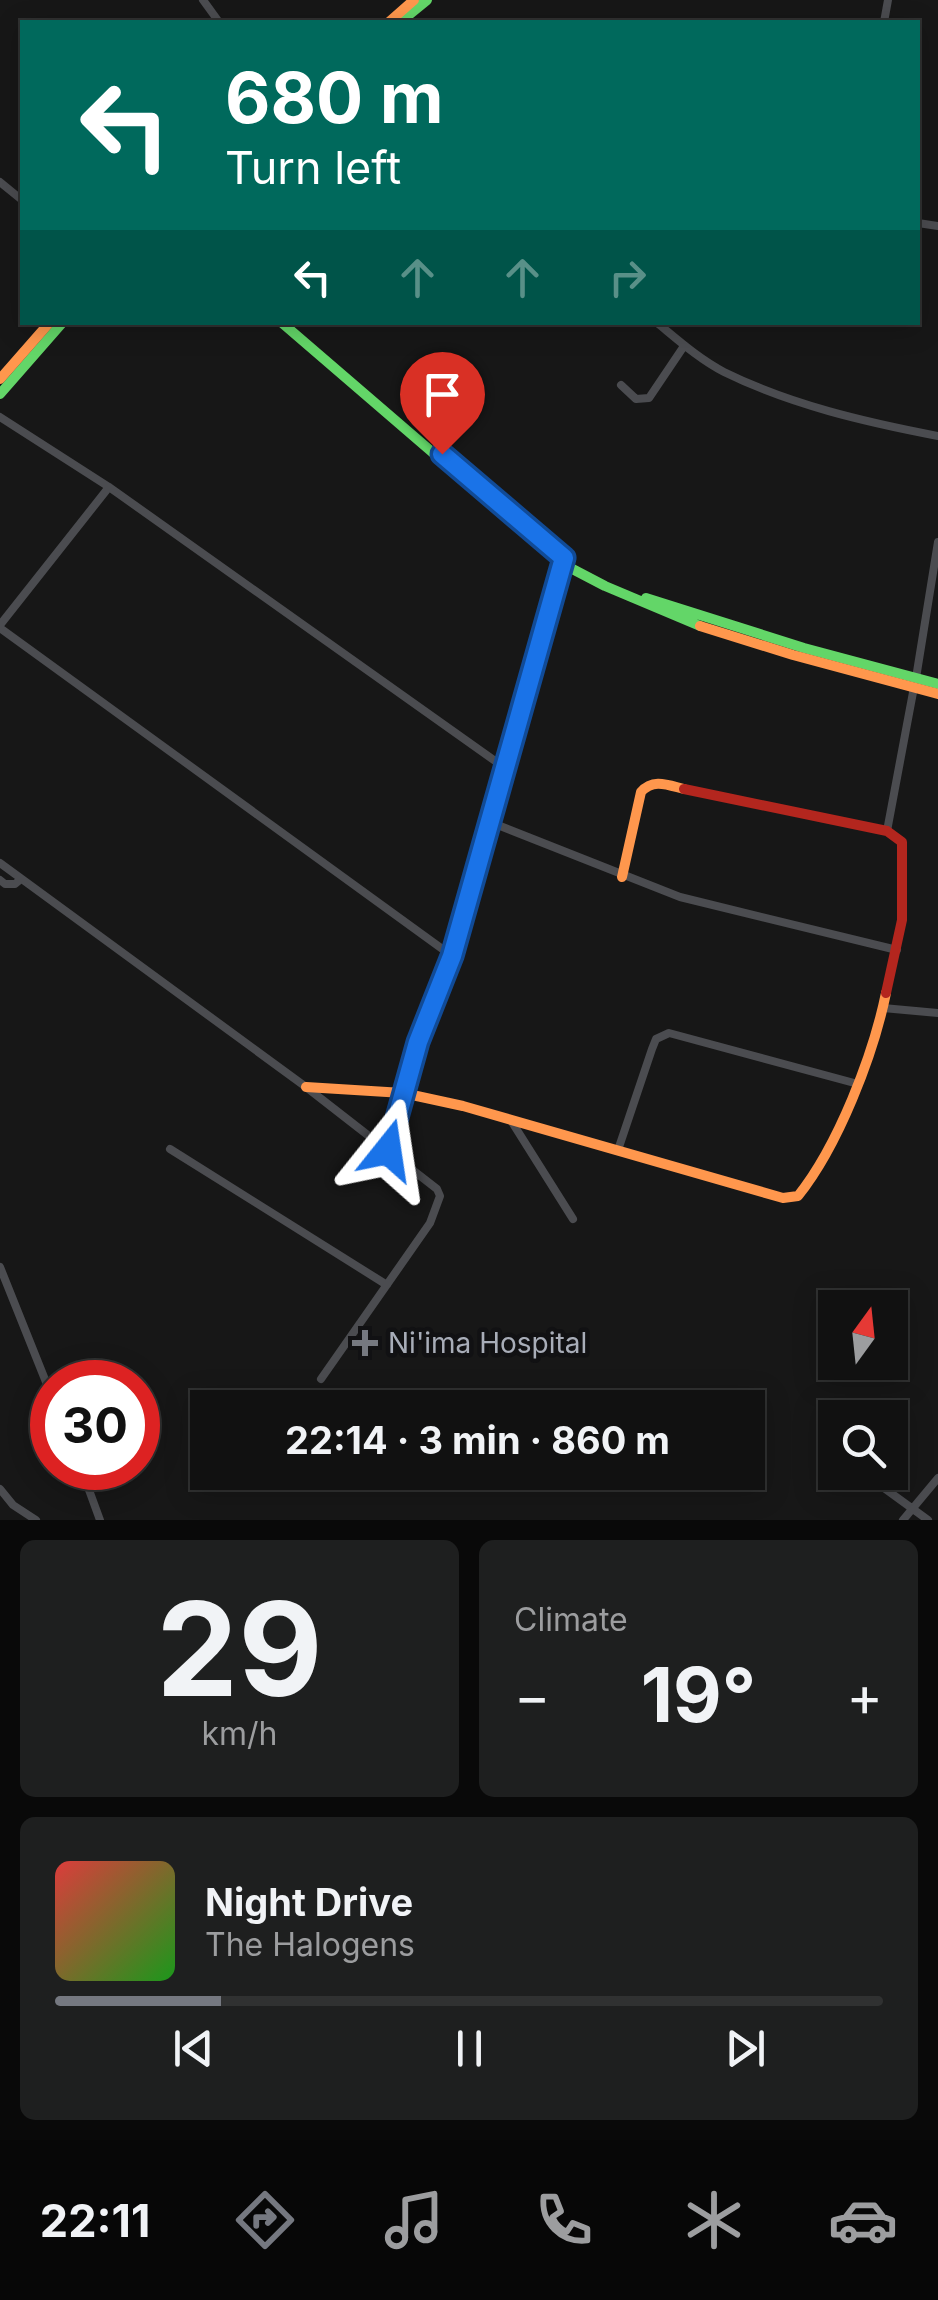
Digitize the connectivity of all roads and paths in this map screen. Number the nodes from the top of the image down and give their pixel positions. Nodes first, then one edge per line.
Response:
1 (414, 0) edge
2 (427, 0) edge
3 (390, 20) edge
4 (406, 20) edge
5 (0, 182) edge
6 (20, 198) edge
7 (47, 325) edge
8 (60, 325) edge
9 (285, 325) edge
10 (293, 325) edge
11 (660, 325) edge
12 (684, 346) junction
13 (0, 379) edge
14 (621, 385) dead end
15 (0, 394) edge
16 (0, 417) edge
17 (938, 436) edge
18 (109, 487) junction
19 (938, 542) edge
20 (563, 561) junction
21 (0, 627) edge
22 (915, 683) junction
23 (938, 684) edge
24 (938, 694) edge
25 (505, 768) junction
26 (490, 822) junction
27 (887, 831) junction
28 (0, 863) edge
29 (622, 876) junction
30 (22, 879) junction
31 (0, 880) edge
32 (897, 950) junction
33 (452, 956) junction
34 (883, 1008) junction
35 (938, 1013) edge
36 (858, 1084) junction
37 (306, 1087) junction
38 (404, 1094) junction
39 (510, 1119) junction
40 (170, 1149) dead end
41 (388, 1150) junction
42 (618, 1150) junction
43 (573, 1219) dead end
44 (0, 1266) edge
45 (387, 1284) junction
46 (37, 1360) edge
47 (321, 1379) dead end
48 (938, 1478) edge
49 (0, 1488) edge
50 (89, 1490) edge
51 (886, 1490) edge
52 (912, 1509) junction
53 (36, 1520) edge
54 (100, 1520) edge
55 (903, 1520) edge
56 (928, 1520) edge

1 - 3 street
2 - 4 street
5 - 6 street
7 - 13 street
8 - 15 street
9 - 20 street
10 - 20 street
11 - 12 street
12 - 14 street
12 - 17 street
16 - 18 street
18 - 21 street
18 - 25 street
19 - 22 street
20 - 22 street
20 - 25 street
21 - 33 street
22 - 23 street
22 - 24 street
22 - 27 street
25 - 26 street
26 - 29 street
26 - 33 street
27 - 29 street
27 - 32 street
28 - 30 street
29 - 32 street
30 - 31 street
30 - 37 street
32 - 34 street
33 - 38 street
34 - 35 street
34 - 36 street
36 - 42 street
36 - 42 street
37 - 38 street
37 - 41 street
38 - 39 street
38 - 41 street
39 - 42 street
39 - 43 street
40 - 45 street
41 - 45 street
44 - 46 street
45 - 47 street
48 - 52 street
49 - 53 street
50 - 54 street
51 - 52 street
52 - 55 street
52 - 56 street

